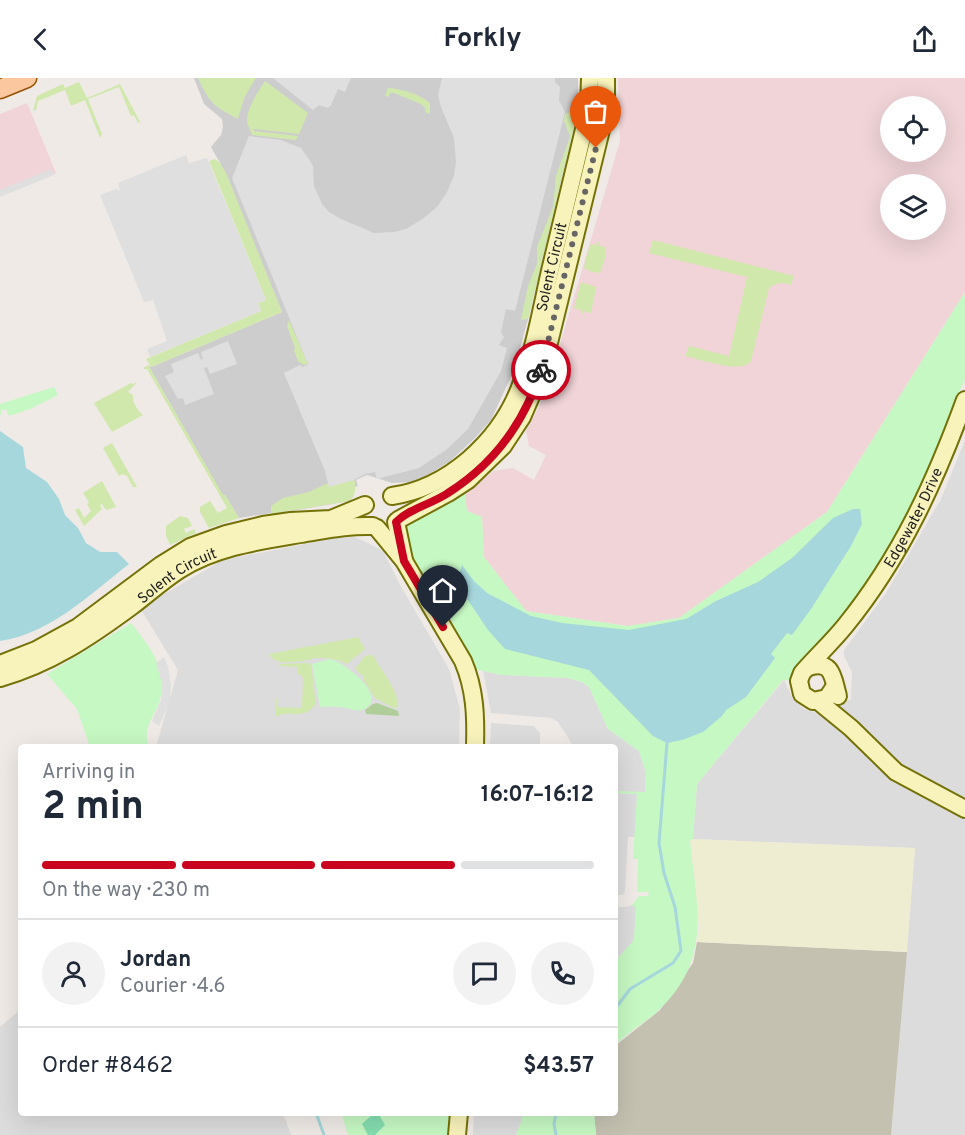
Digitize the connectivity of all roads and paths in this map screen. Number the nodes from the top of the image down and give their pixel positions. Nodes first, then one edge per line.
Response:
1 (27, 78) edge
2 (590, 78) edge
3 (606, 78) edge
4 (0, 89) edge
5 (965, 400) edge
6 (392, 496) junction
7 (365, 505) junction
8 (397, 521) junction
9 (375, 527) junction
10 (404, 561) junction
11 (844, 627) junction
12 (0, 664) edge
13 (809, 667) junction
14 (830, 670) junction
15 (0, 678) edge
16 (835, 686) junction
17 (818, 701) junction
18 (851, 728) junction
19 (475, 744) edge
20 (965, 810) edge
21 (459, 1116) edge
22 (457, 1135) edge

1 - 4 main road
2 - 6 street, Solent Circuit
3 - 8 street, Solent Circuit
5 - 11 street, Edgewater Drive
6 - 7 street
6 - 8 street
7 - 9 street
7 - 12 street, Solent Circuit
8 - 9 street
8 - 10 street
9 - 10 street
9 - 15 street, Solent Circuit
10 - 19 street
11 - 13 street, Edgewater Drive
11 - 14 street, Edgewater Drive
13 - 14 street
13 - 17 street
14 - 16 street
16 - 17 street
16 - 18 street
17 - 18 street
18 - 20 street
21 - 22 street

